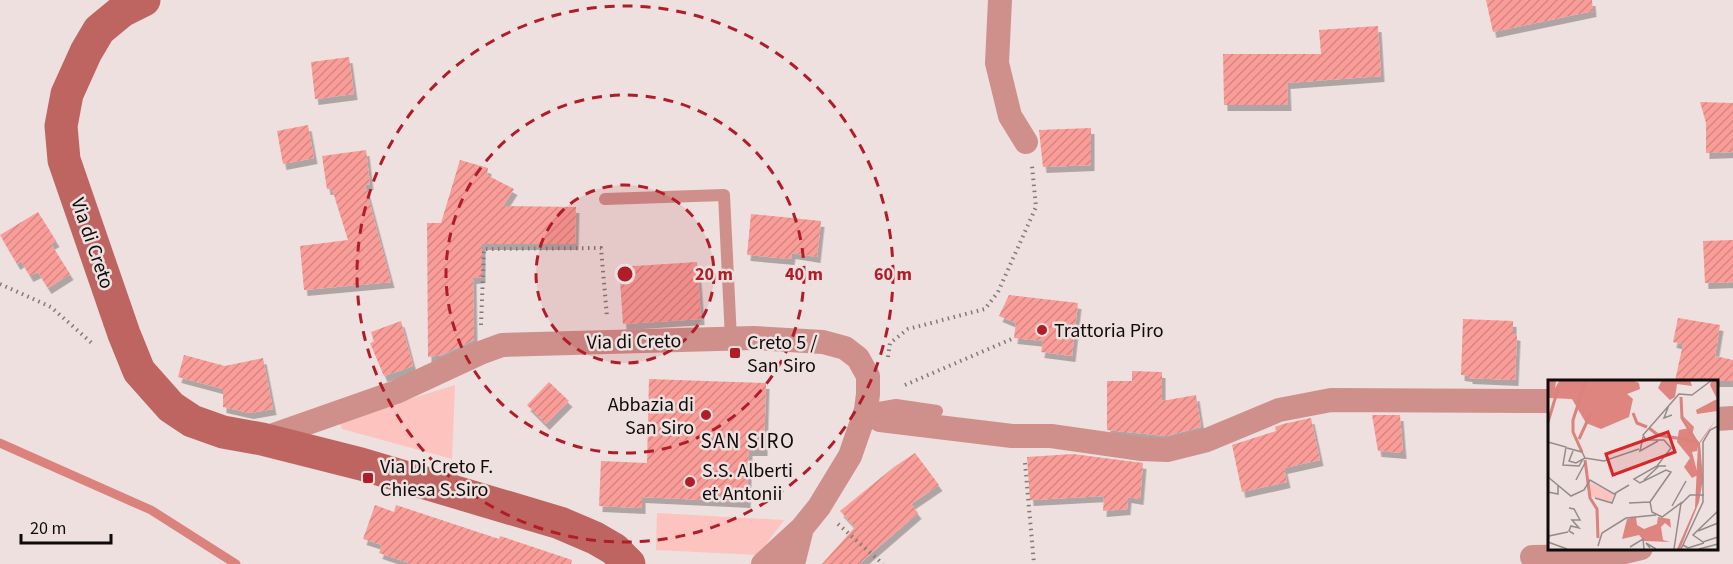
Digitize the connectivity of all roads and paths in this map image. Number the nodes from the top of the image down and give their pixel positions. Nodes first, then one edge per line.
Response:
1 (144, 0) edge
2 (1000, 0) edge
3 (1026, 142) joint
4 (605, 199) dead end
5 (0, 284) edge
6 (1014, 338) dead end
7 (731, 339) junction
8 (609, 342) junction
9 (100, 350) dead end
10 (480, 353) junction
11 (890, 366) dead end
12 (1548, 401) edge
13 (866, 410) junction
14 (937, 411) dead end
15 (1733, 418) edge
16 (1718, 419) edge
17 (262, 439) junction
18 (1024, 459) dead end
19 (819, 507) junction
20 (802, 528) junction
21 (1637, 549) edge
22 (1657, 549) edge
23 (1532, 557) dead end
24 (629, 564) edge
25 (763, 564) edge
26 (793, 564) edge
27 (883, 564) edge
28 (1034, 564) edge
29 (1650, 564) edge

1 - 17 main road, Via di Creto
2 - 3 street
3 - 11 path
4 - 7 lane
5 - 9 path
6 - 13 path
7 - 8 street, Via di Creto
7 - 13 street, Via di Creto
8 - 10 street, Via di Creto
8 - 10 path
10 - 17 street, Via di Creto
12 - 13 street
13 - 14 lane
13 - 19 street, Via di Creto
15 - 16 street
17 - 24 main road, Via di Creto
18 - 28 path
19 - 20 street, Via di Creto
19 - 27 path
20 - 25 street, Via di Creto
20 - 26 street
21 - 23 street
22 - 29 street

